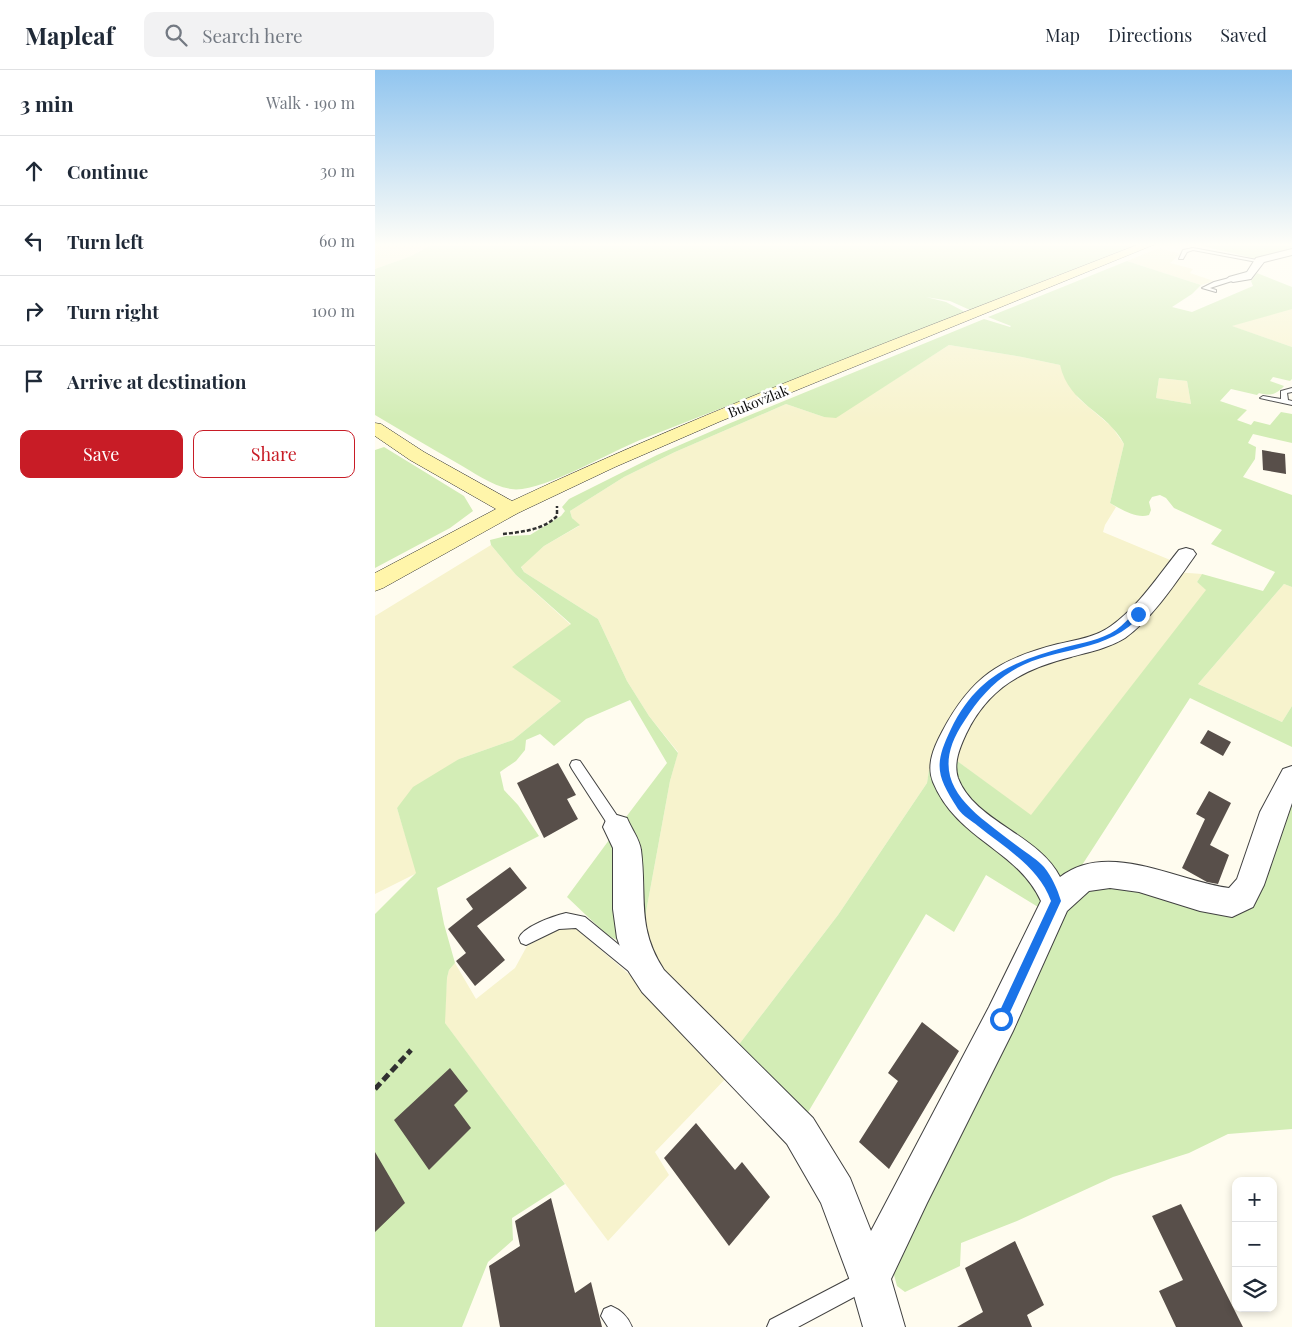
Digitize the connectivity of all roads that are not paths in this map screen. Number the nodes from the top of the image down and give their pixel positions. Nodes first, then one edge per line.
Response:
1 (1008, 302) edge
2 (1292, 390) edge
3 (1263, 398) dead end
4 (1288, 402) edge
5 (375, 428) edge
6 (511, 509) junction
7 (1186, 554) dead end
8 (375, 583) edge
9 (576, 765) dead end
10 (1292, 777) edge
11 (617, 827) joint
12 (1056, 901) junction
13 (526, 938) dead end
14 (653, 982) junction
15 (870, 1278) junction
16 (777, 1327) edge
17 (884, 1327) edge

1 - 6 main road, Bukovžlak
2 - 4 lane
3 - 4 lane
5 - 6 main road
6 - 8 main road, Bukovžlak
7 - 12 street
9 - 11 lane
10 - 12 street
11 - 14 street
12 - 15 street
13 - 14 lane
14 - 15 street
15 - 16 lane
15 - 17 street

